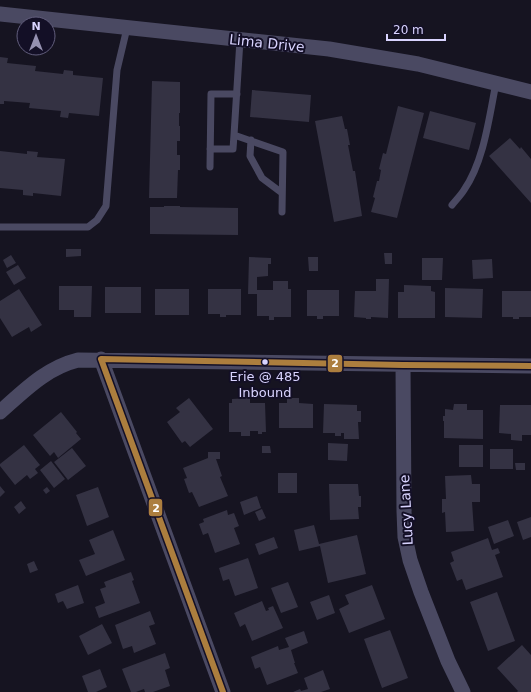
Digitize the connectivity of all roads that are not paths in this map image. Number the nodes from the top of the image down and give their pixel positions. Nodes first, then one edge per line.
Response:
1 (0, 14) edge
2 (127, 28) junction
3 (240, 40) junction
4 (496, 83) junction
5 (531, 92) edge
6 (236, 94) junction
7 (234, 135) junction
8 (251, 140) junction
9 (210, 149) junction
10 (210, 167) dead end
11 (282, 193) junction
12 (452, 204) dead end
13 (282, 212) dead end
14 (0, 227) edge
15 (101, 359) junction
16 (403, 365) junction
17 (531, 366) edge
18 (0, 412) edge
19 (223, 692) edge
20 (462, 692) edge

1 - 2 street, Lima Drive
2 - 3 street, Lima Drive
2 - 14 lane
3 - 4 street, Lima Drive
3 - 6 lane
4 - 5 street, Lima Drive
4 - 12 lane
6 - 7 lane
6 - 9 lane
7 - 8 lane
7 - 9 lane
8 - 11 lane
8 - 11 lane
9 - 10 lane
11 - 13 lane
15 - 16 street
15 - 18 street
15 - 19 street
16 - 17 street
16 - 20 street, Lucy Lane

